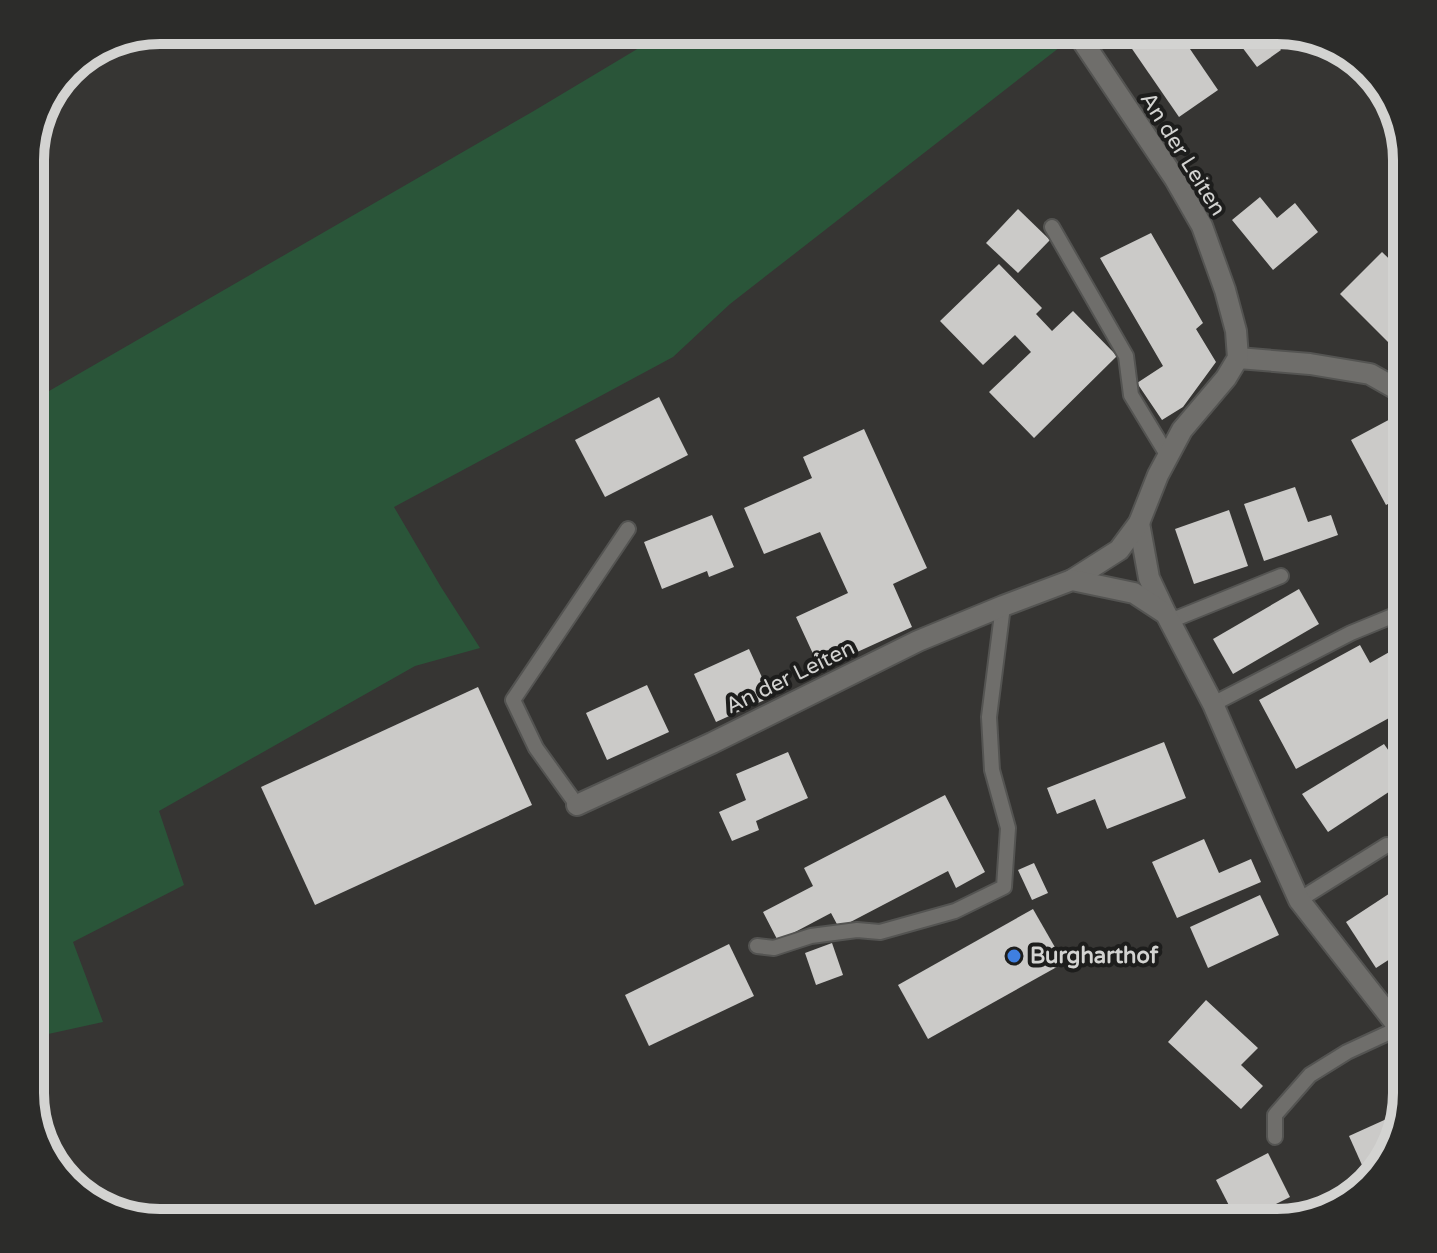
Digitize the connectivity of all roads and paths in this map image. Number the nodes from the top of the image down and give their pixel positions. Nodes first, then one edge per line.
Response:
1 (1084, 44) edge
2 (1052, 227) dead end
3 (1238, 358) junction
4 (1393, 387) edge
5 (1168, 456) junction
6 (1139, 523) junction
7 (628, 529) dead end
8 (1281, 576) dead end
9 (1072, 580) junction
10 (1003, 606) junction
11 (1393, 616) edge
12 (1168, 618) junction
13 (1213, 704) junction
14 (577, 805) joint
15 (1387, 845) dead end
16 (1299, 900) junction
17 (757, 946) dead end
18 (1393, 1020) edge
19 (1393, 1036) edge
20 (1275, 1137) dead end

1 - 3 street, An der Leiten
2 - 5 lane
3 - 4 street
3 - 5 street, An der Leiten
5 - 6 street, An der Leiten
6 - 9 street, An der Leiten
6 - 12 street
7 - 14 lane
8 - 12 lane
9 - 10 street, An der Leiten
9 - 12 street
10 - 14 street, An der Leiten
10 - 17 lane
11 - 13 lane
12 - 13 street
13 - 16 street
15 - 16 lane
16 - 18 street
19 - 20 lane

